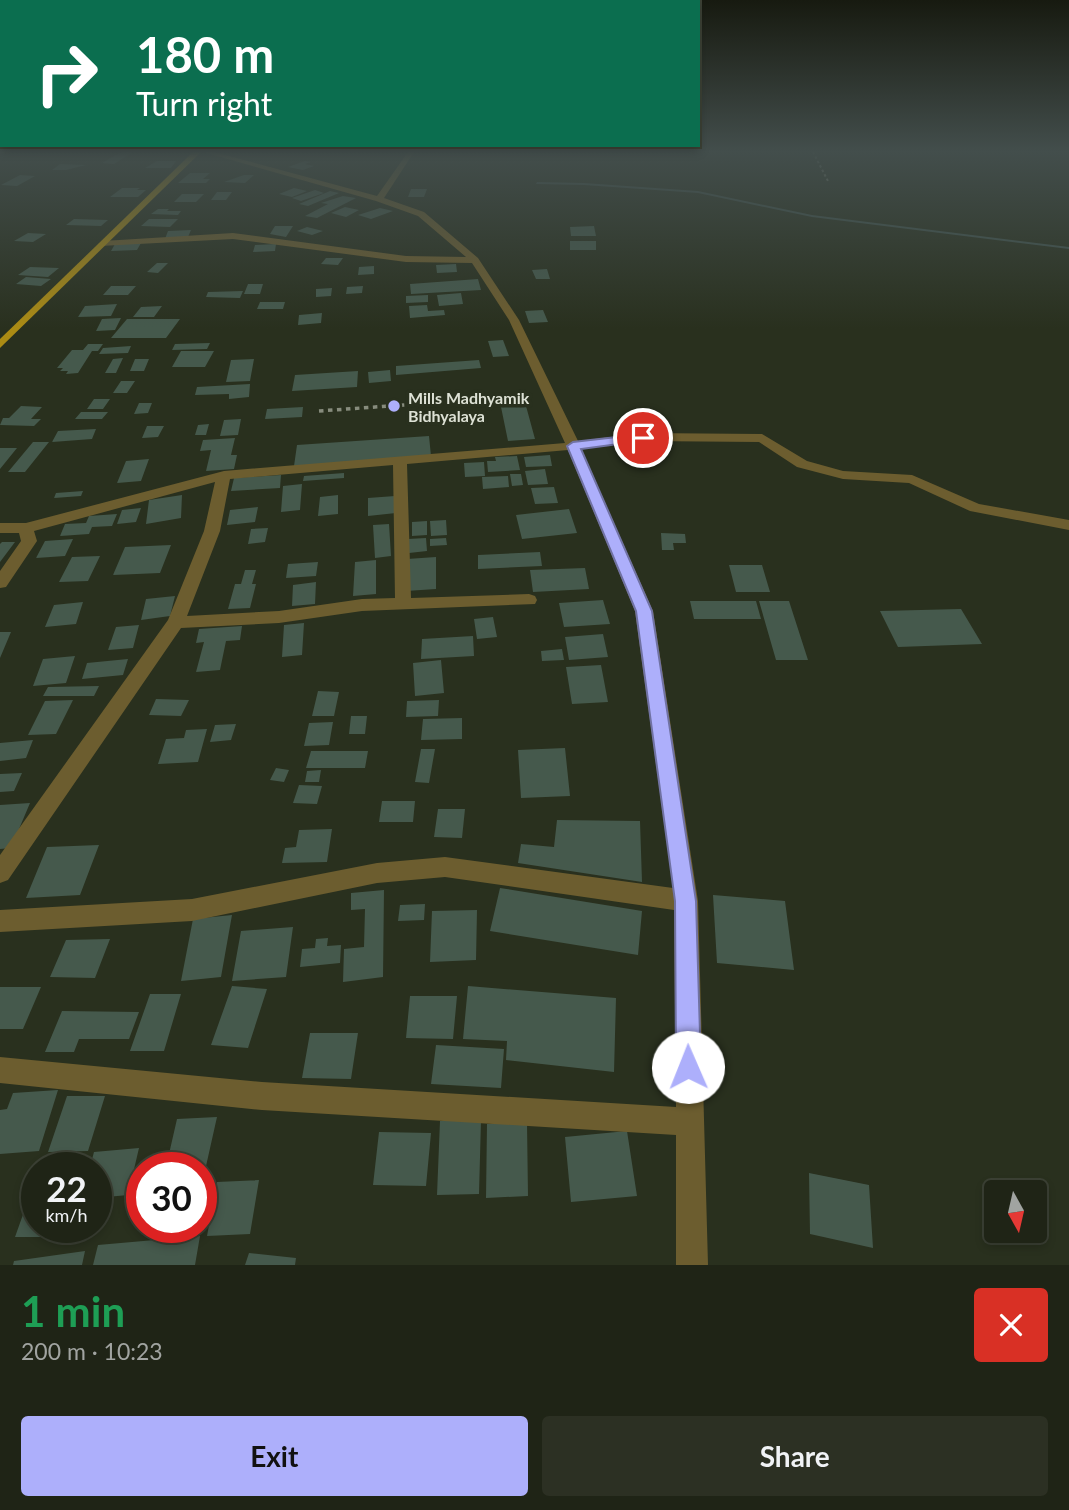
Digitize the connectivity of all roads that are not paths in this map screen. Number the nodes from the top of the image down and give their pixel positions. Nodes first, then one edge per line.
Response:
1 (137, 211) edge
2 (413, 211) edge
3 (103, 244) junction
4 (475, 260) junction
5 (0, 345) edge
6 (573, 446) junction
7 (400, 462) junction
8 (224, 475) junction
9 (1069, 525) edge
10 (26, 527) junction
11 (0, 528) edge
12 (0, 583) edge
13 (529, 600) dead end
14 (403, 603) junction
15 (176, 622) junction
16 (0, 873) edge
17 (686, 901) junction
18 (0, 921) edge
19 (0, 1070) edge
20 (689, 1122) junction
21 (692, 1265) edge

1 - 3 main road
2 - 4 street
3 - 4 street
3 - 5 main road
4 - 6 street
6 - 7 street
6 - 9 street
6 - 17 street
7 - 8 street
7 - 14 street
8 - 10 street
8 - 15 street
10 - 11 street
10 - 12 street
13 - 14 street
14 - 15 street
15 - 16 street
17 - 18 street
17 - 20 street
19 - 20 street
20 - 21 street

